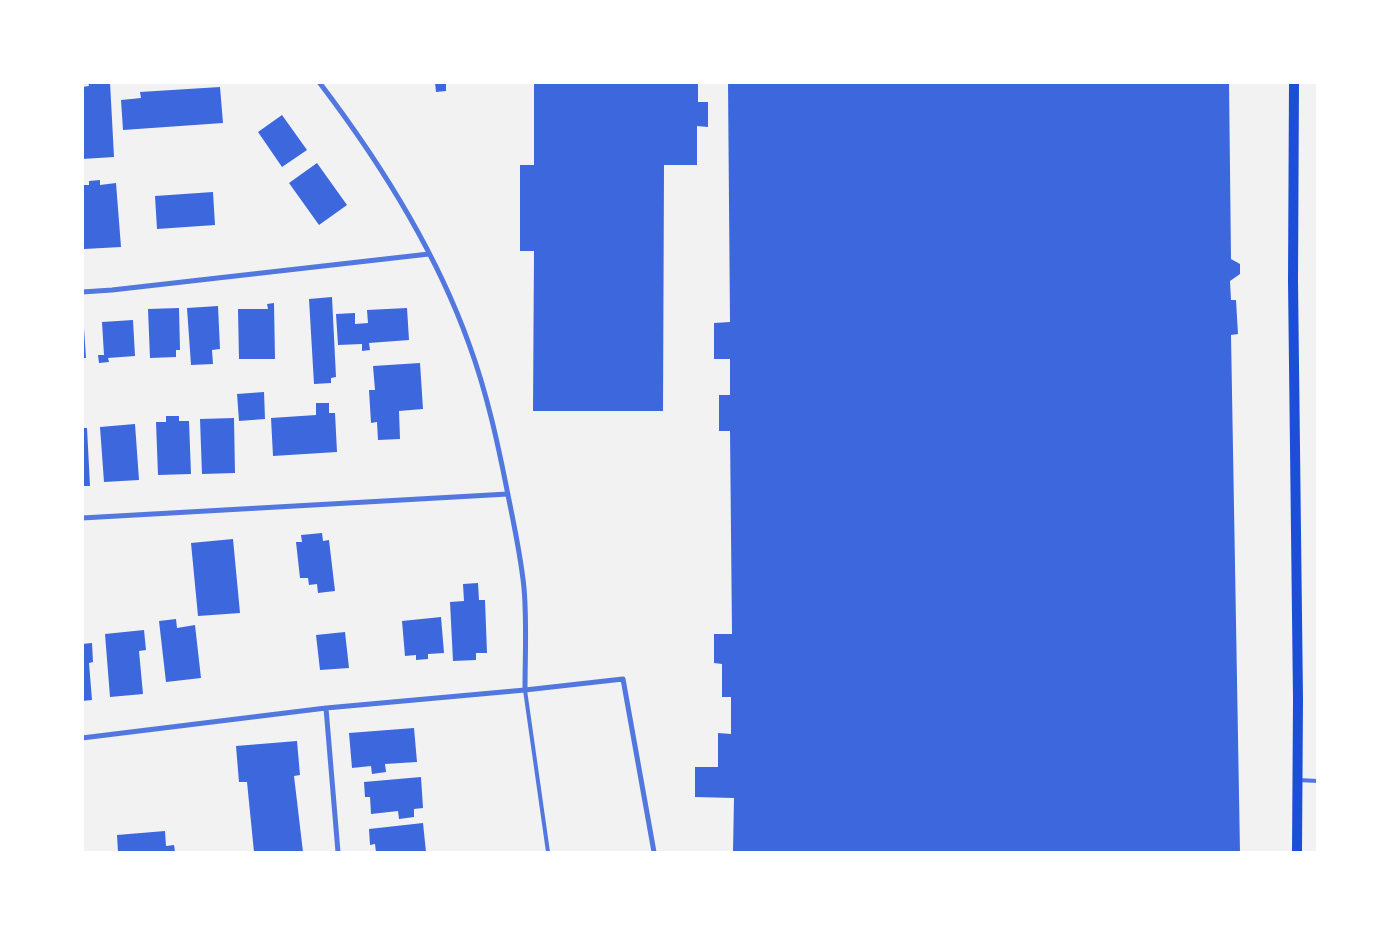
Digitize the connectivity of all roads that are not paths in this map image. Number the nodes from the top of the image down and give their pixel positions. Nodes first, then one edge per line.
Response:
1 (319, 82) edge
2 (1294, 82) edge
3 (429, 254) junction
4 (82, 292) edge
5 (508, 494) junction
6 (82, 518) edge
7 (525, 690) junction
8 (326, 708) junction
9 (82, 738) edge
10 (1298, 780) junction
11 (1318, 780) edge
12 (338, 852) edge
13 (548, 852) edge
14 (654, 852) edge
15 (1297, 852) edge

1 - 3 street
2 - 10 main road
3 - 4 street
3 - 5 street
5 - 6 street
5 - 7 street
7 - 8 street
7 - 13 lane
7 - 14 street
8 - 9 street
8 - 12 street
10 - 11 lane
10 - 15 main road

